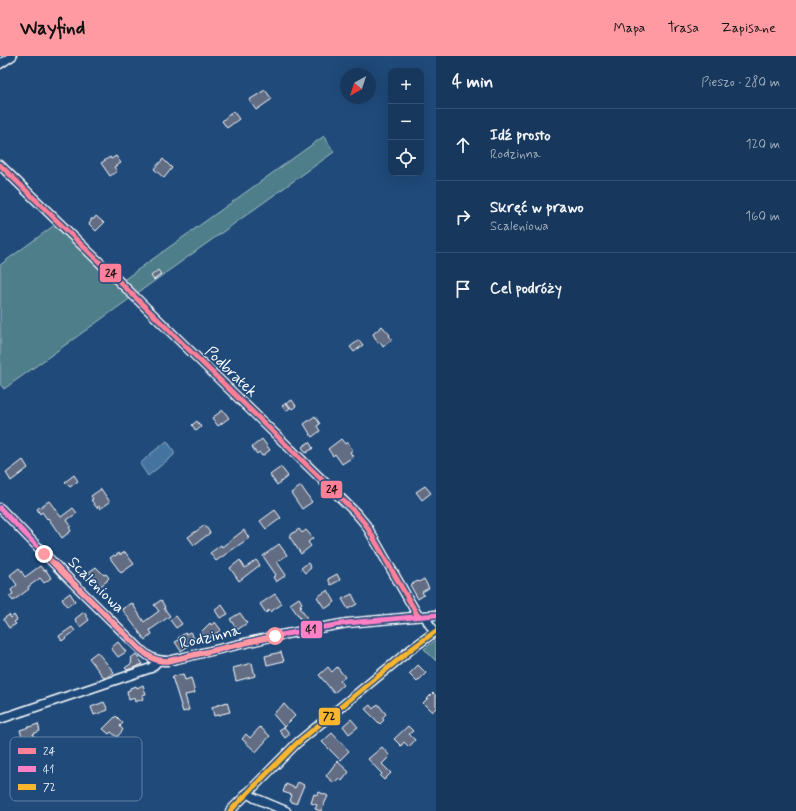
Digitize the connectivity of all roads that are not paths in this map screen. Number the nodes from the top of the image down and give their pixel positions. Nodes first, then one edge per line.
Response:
1 (12, 56) edge
2 (0, 64) edge
3 (0, 166) edge
4 (0, 508) edge
5 (436, 615) edge
6 (422, 616) junction
7 (436, 632) edge
8 (158, 661) junction
9 (0, 719) edge
10 (247, 793) junction
11 (230, 811) edge
12 (286, 811) edge

1 - 2 street
3 - 6 street, Podbratek
4 - 8 street, Scaleniowa
5 - 6 street, Rodzinna
6 - 7 street, Podbratek
6 - 8 street, Rodzinna
7 - 10 street
8 - 9 street, Rodzinna
10 - 11 street
10 - 12 street

